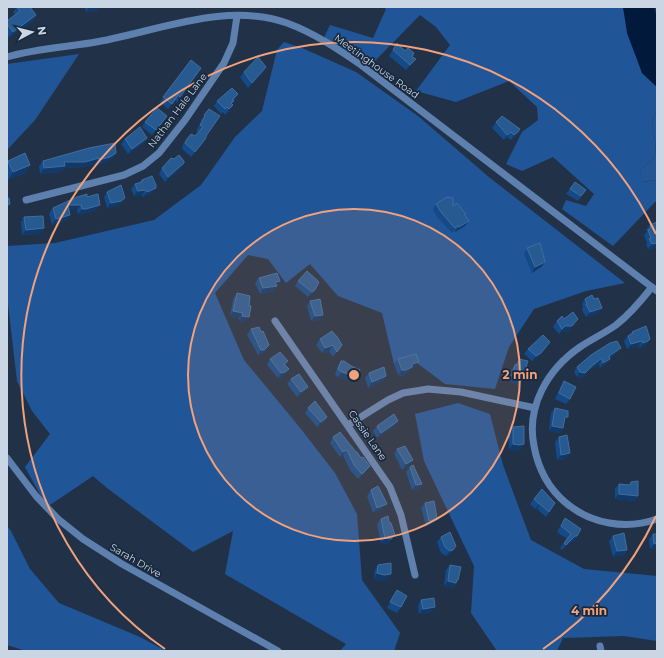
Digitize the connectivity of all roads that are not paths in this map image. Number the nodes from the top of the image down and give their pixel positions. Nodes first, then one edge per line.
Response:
1 (237, 16) junction
2 (7, 57) edge
3 (26, 200) dead end
4 (654, 289) edge
5 (275, 321) dead end
6 (535, 408) junction
7 (348, 425) junction
8 (7, 458) edge
9 (657, 520) edge
10 (415, 575) dead end
11 (278, 651) edge

1 - 2 street, Meetinghouse Road
1 - 3 street, Nathan Hale Lane
1 - 4 street, Meetinghouse Road
4 - 6 street
5 - 7 street, Cassie Lane
6 - 7 street
6 - 9 street
7 - 10 street, Cassie Lane
8 - 11 street, Sarah Drive

